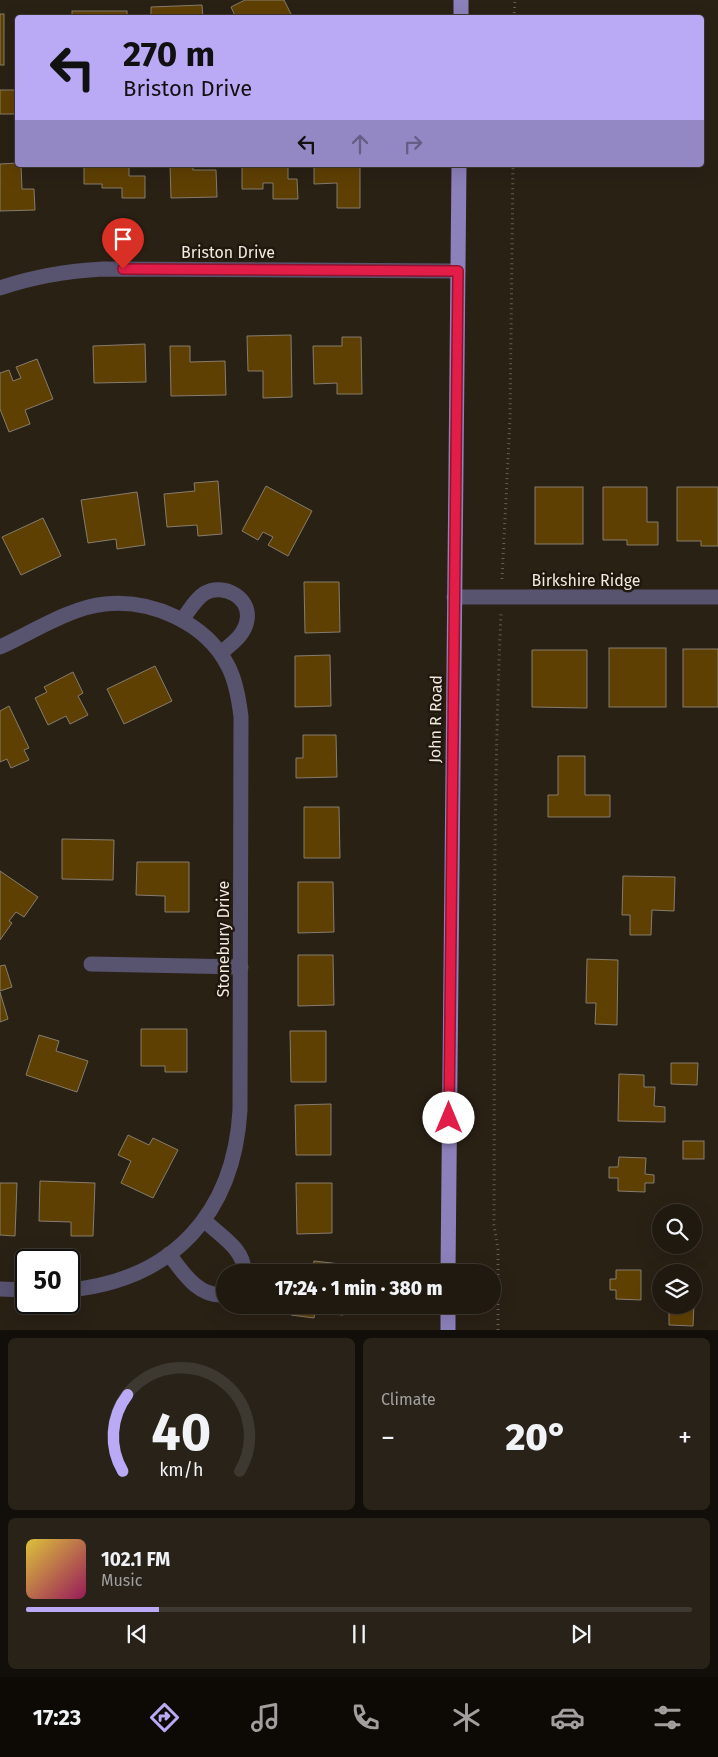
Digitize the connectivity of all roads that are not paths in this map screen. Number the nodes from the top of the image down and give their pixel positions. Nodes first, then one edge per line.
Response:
1 (461, 0) edge
2 (461, 15) edge
3 (459, 167) edge
4 (458, 271) junction
5 (0, 288) edge
6 (454, 597) junction
7 (718, 597) edge
8 (182, 620) junction
9 (0, 647) edge
10 (221, 653) junction
11 (91, 964) dead end
12 (241, 967) junction
13 (204, 1220) junction
14 (170, 1254) junction
15 (243, 1264) edge
16 (448, 1264) edge
17 (80, 1288) edge
18 (0, 1289) edge
19 (15, 1290) edge
20 (216, 1294) edge
21 (448, 1314) edge
22 (448, 1330) edge

1 - 2 main road
3 - 4 main road, John R Road
4 - 5 street, Briston Drive
4 - 6 main road, John R Road
6 - 7 street, Birkshire Ridge
6 - 16 main road, John R Road
8 - 9 street, Stonebury Drive
8 - 10 street, Stonebury Drive
8 - 10 street
10 - 12 street, Stonebury Drive
11 - 12 street
12 - 13 street, Stonebury Drive
13 - 14 street, Stonebury Drive
13 - 15 street
14 - 17 street, Stonebury Drive
14 - 20 street
18 - 19 street
21 - 22 main road

